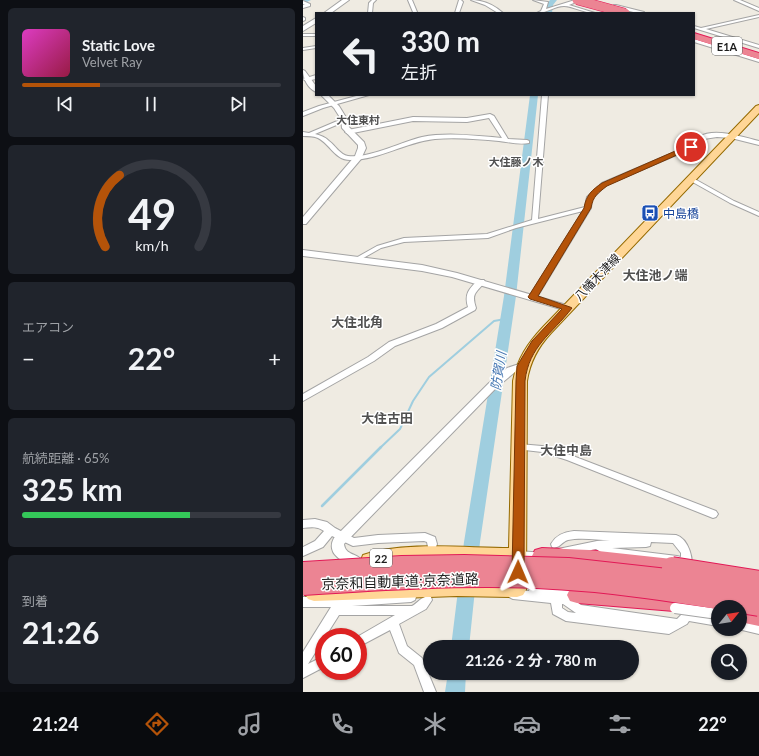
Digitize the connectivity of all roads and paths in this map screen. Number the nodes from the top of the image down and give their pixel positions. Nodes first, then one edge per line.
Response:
1 (346, 0) edge
2 (374, 0) edge
3 (410, 0) edge
4 (460, 0) edge
5 (473, 0) edge
6 (535, 0) edge
7 (578, 0) edge
8 (594, 0) edge
9 (736, 0) edge
10 (303, 2) edge
11 (565, 2) edge
12 (556, 3) dead end
13 (303, 7) edge
14 (759, 10) edge
15 (415, 11) dead end
16 (328, 12) edge
17 (370, 12) edge
18 (457, 12) edge
19 (499, 12) edge
20 (542, 12) edge
21 (590, 12) edge
22 (609, 12) edge
23 (621, 12) edge
24 (638, 12) edge
25 (759, 16) edge
26 (315, 21) edge
27 (303, 29) edge
28 (695, 31) edge
29 (303, 35) edge
30 (315, 35) edge
31 (695, 40) edge
32 (315, 47) edge
33 (759, 47) edge
34 (303, 48) edge
35 (759, 53) edge
36 (759, 56) edge
37 (759, 61) edge
38 (305, 75) edge
39 (315, 77) edge
40 (315, 89) edge
41 (325, 96) edge
42 (362, 96) edge
43 (545, 96) edge
44 (334, 103) junction
45 (759, 108) edge
46 (303, 114) edge
47 (344, 120) junction
48 (348, 132) junction
49 (312, 133) junction
50 (303, 134) edge
51 (732, 136) junction
52 (506, 140) junction
53 (527, 142) dead end
54 (759, 143) edge
55 (358, 157) junction
56 (691, 179) junction
57 (588, 208) junction
58 (759, 214) edge
59 (303, 222) edge
60 (535, 222) junction
61 (303, 253) edge
62 (356, 260) junction
63 (481, 282) junction
64 (533, 297) junction
65 (567, 308) junction
66 (522, 366) junction
67 (303, 398) edge
68 (519, 447) junction
69 (713, 514) dead end
70 (303, 524) edge
71 (331, 531) junction
72 (343, 537) junction
73 (679, 542) junction
74 (432, 544) dead end
75 (597, 545) junction
76 (549, 550) junction
77 (303, 552) edge
78 (518, 555) junction
79 (357, 562) junction
80 (677, 564) junction
81 (326, 565) junction
82 (303, 566) edge
83 (303, 573) edge
84 (759, 574) edge
85 (759, 581) edge
86 (303, 585) edge
87 (303, 589) edge
88 (517, 590) junction
89 (303, 594) edge
90 (577, 594) joint
91 (759, 594) edge
92 (427, 600) dead end
93 (303, 602) edge
94 (341, 602) junction
95 (556, 603) dead end
96 (759, 606) edge
97 (679, 608) junction
98 (711, 609) edge
99 (414, 611) junction
100 (711, 613) edge
101 (747, 614) edge
102 (759, 617) edge
103 (711, 619) edge
104 (747, 619) edge
105 (759, 622) edge
106 (393, 623) junction
107 (678, 624) junction
108 (747, 626) edge
109 (759, 629) edge
110 (367, 637) edge
111 (303, 662) edge
112 (315, 666) edge
113 (303, 673) edge
114 (430, 692) edge

1 - 16 street
2 - 17 street
3 - 15 street
4 - 18 street
5 - 19 street
6 - 20 street
7 - 11 street
7 - 23 highway, bridge
8 - 24 street
9 - 14 street
10 - 13 street
11 - 12 street
11 - 20 street
11 - 21 street
11 - 22 highway
25 - 28 street
26 - 27 street
28 - 33 street
28 - 35 highway, E1A
28 - 36 highway, E1A
29 - 30 street
31 - 37 street
32 - 34 street
38 - 39 street
38 - 40 street
41 - 44 street
42 - 44 street
43 - 60 street
44 - 46 street
44 - 47 street
45 - 51 main road, 八幡木津線
47 - 48 street
47 - 49 street
48 - 52 street
48 - 55 street
49 - 50 street
49 - 55 street
51 - 54 street
51 - 56 main road, 八幡木津線
51 - 57 street
52 - 53 street
52 - 55 street
55 - 59 street
56 - 58 street
56 - 65 main road, 八幡木津線
57 - 60 street
57 - 64 street
60 - 62 street
61 - 62 street
62 - 63 street
63 - 64 street
63 - 67 street
64 - 65 street
65 - 66 main road, 八幡木津線
66 - 68 main road, 八幡木津線
66 - 72 street
68 - 69 street
68 - 78 main road, 八幡木津線
70 - 71 street
71 - 72 street
71 - 77 street
72 - 74 street
72 - 79 street
73 - 75 street
73 - 76 street
73 - 97 street
75 - 76 street
75 - 80 street
76 - 78 street
76 - 80 highway
78 - 79 main road, 22
78 - 88 main road, 八幡木津線
79 - 81 main road, 22
80 - 84 street
80 - 85 highway, bridge
81 - 82 highway
81 - 83 main road, 22
83 - 91 highway, 京奈和自動車道;京奈道路, bridge
86 - 96 highway, 京奈和自動車道;京奈道路, bridge
87 - 94 highway
88 - 90 street
88 - 94 main road
89 - 94 main road
90 - 97 highway
92 - 99 street
93 - 94 street
94 - 99 street
94 - 107 street
94 - 111 street
95 - 107 street
97 - 98 highway
97 - 100 street, bridge
97 - 103 street
97 - 107 street
99 - 106 street
101 - 102 highway
104 - 105 street
106 - 110 street
106 - 114 street
108 - 109 street
112 - 113 street

